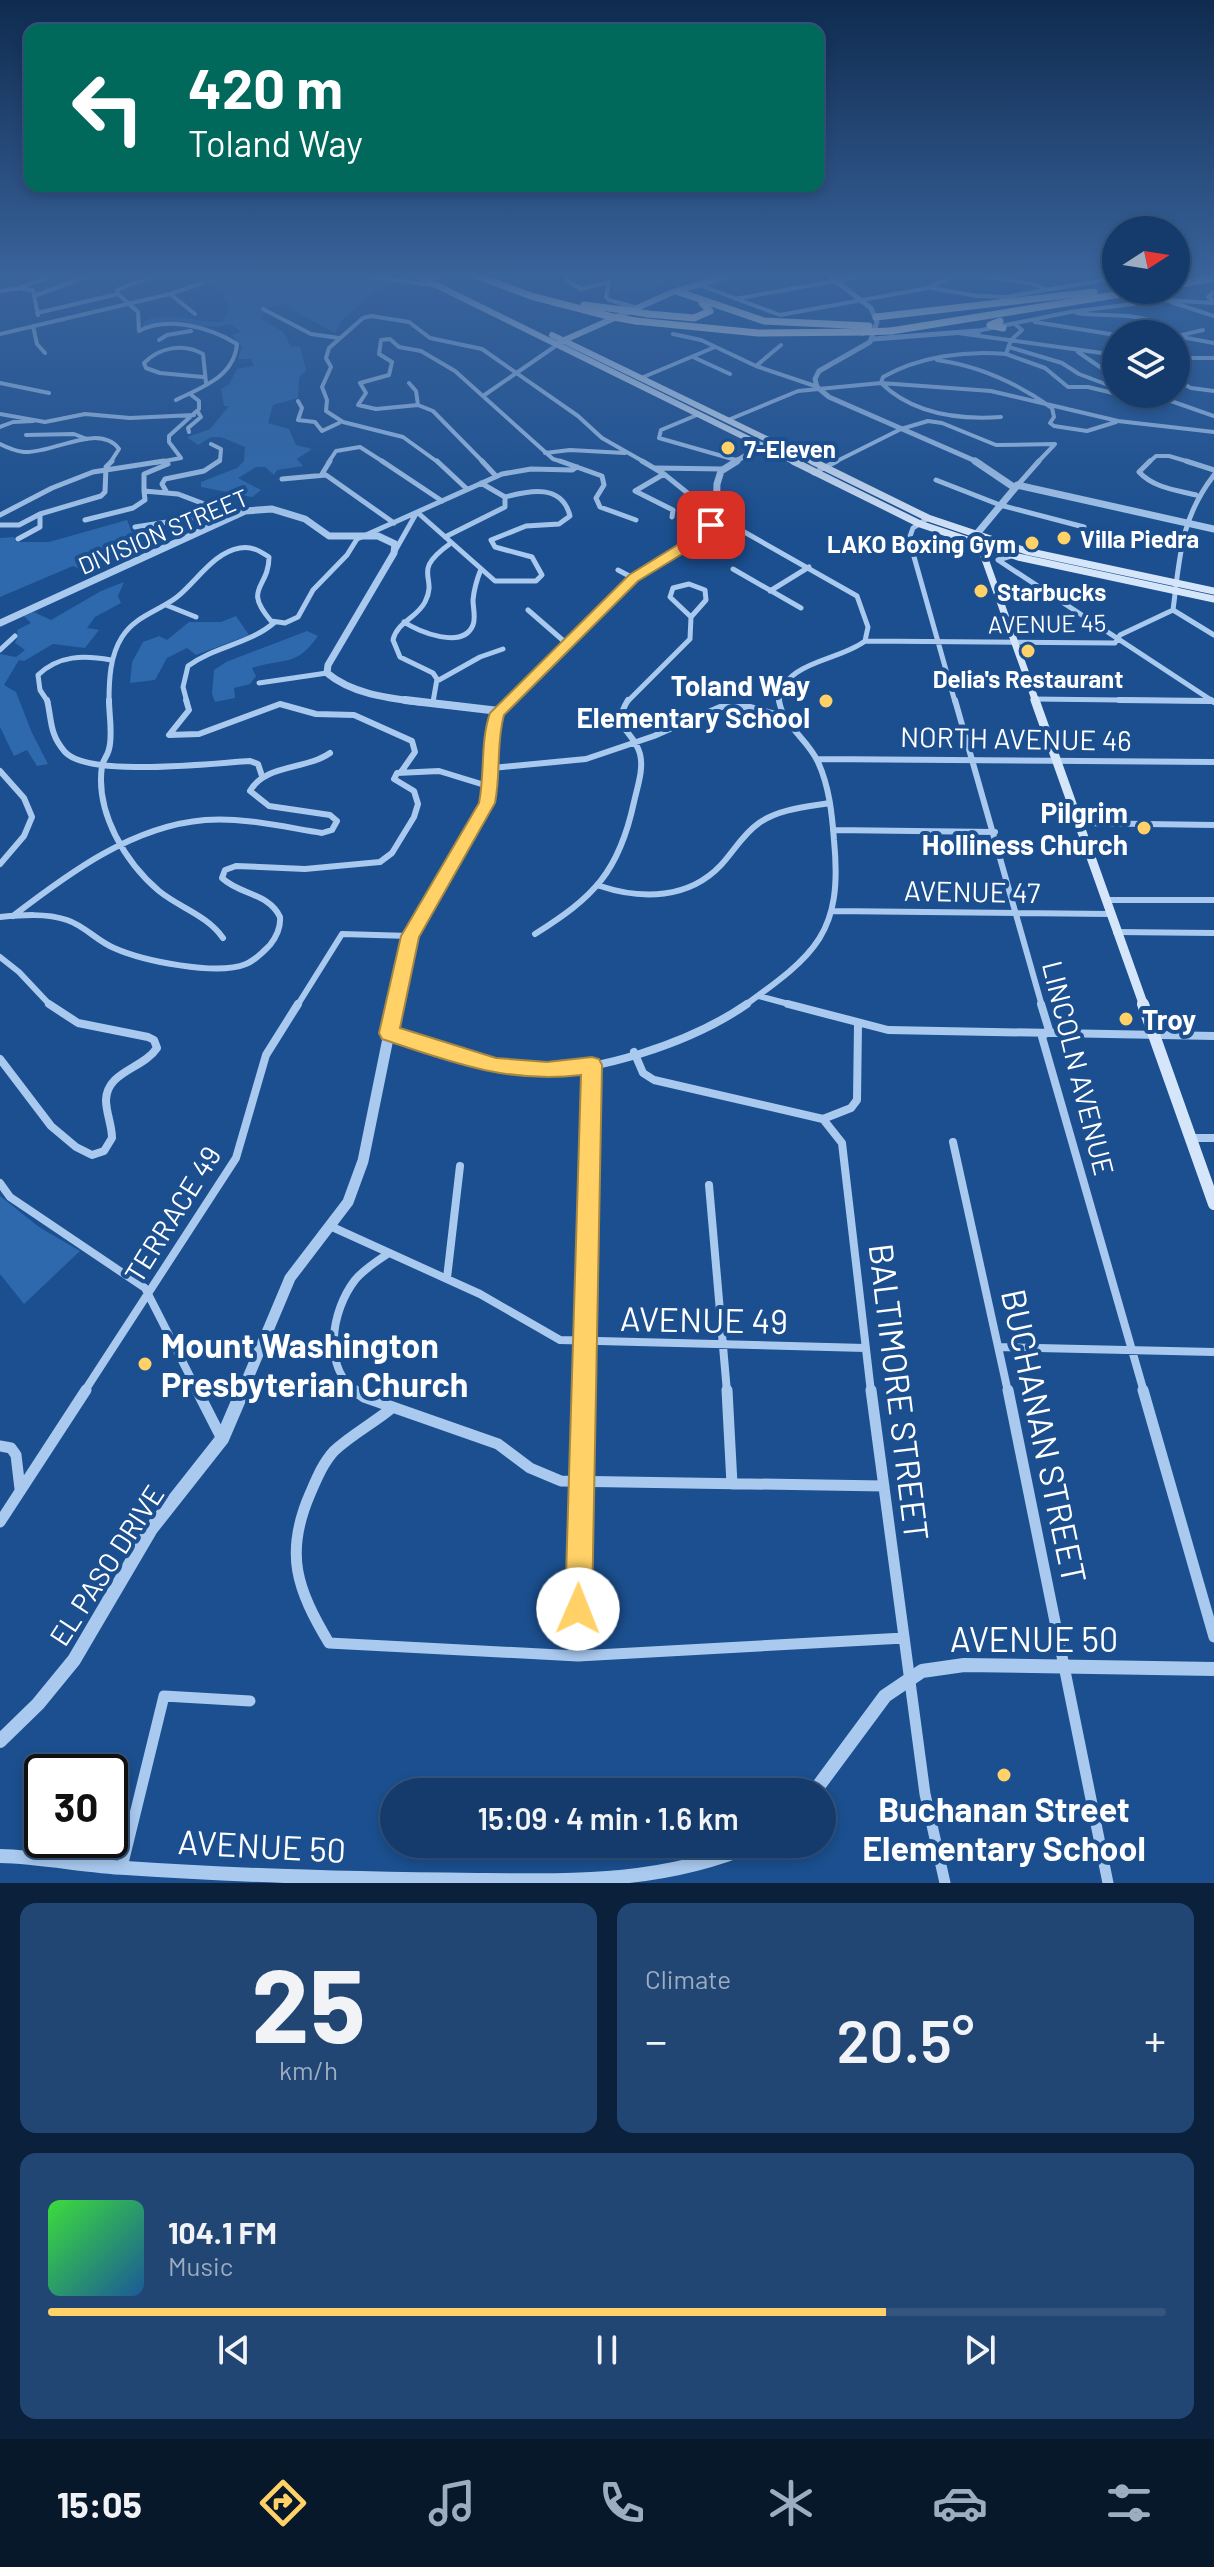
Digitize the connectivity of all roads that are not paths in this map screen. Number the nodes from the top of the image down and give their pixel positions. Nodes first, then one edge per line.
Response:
1 (146, 363) edge
2 (203, 363) edge
3 (233, 363) edge
4 (329, 363) edge
5 (392, 363) edge
6 (441, 363) edge
7 (504, 363) edge
8 (532, 363) edge
9 (595, 363) edge
10 (608, 363) edge
11 (678, 363) edge
12 (706, 363) edge
13 (749, 363) edge
14 (760, 363) edge
15 (832, 363) edge
16 (918, 363) edge
17 (959, 363) edge
18 (1031, 363) edge
19 (1062, 363) edge
20 (756, 366) junction
21 (608, 371) junction
22 (518, 372) junction
23 (730, 374) dead end
24 (203, 377) junction
25 (641, 378) junction
26 (0, 383) edge
27 (206, 383) junction
28 (409, 383) dead end
29 (881, 383) junction
30 (1102, 383) edge
31 (817, 387) junction
32 (1190, 387) edge
33 (1102, 390) edge
34 (1214, 391) edge
35 (49, 393) dead end
36 (190, 394) junction
37 (483, 396) junction
38 (176, 400) dead end
39 (298, 401) dead end
40 (1045, 403) junction
41 (418, 405) junction
42 (684, 408) junction
43 (1190, 408) edge
44 (0, 414) edge
45 (196, 414) junction
46 (697, 415) junction
47 (1214, 416) edge
48 (1001, 417) dead end
49 (728, 420) junction
50 (1118, 421) junction
51 (43, 422) junction
52 (339, 423) junction
53 (0, 427) edge
54 (901, 429) junction
55 (729, 431) junction
56 (189, 432) dead end
57 (1214, 432) edge
58 (26, 435) dead end
59 (87, 439) junction
60 (0, 444) edge
61 (211, 444) dead end
62 (765, 444) junction
63 (545, 453) junction
64 (627, 453) junction
65 (181, 458) junction
66 (736, 460) junction
67 (577, 467) junction
68 (826, 467) junction
69 (653, 468) junction
70 (723, 469) junction
71 (106, 472) junction
72 (1214, 472) edge
73 (814, 473) junction
74 (322, 474) junction
75 (664, 474) junction
76 (496, 476) junction
77 (282, 479) dead end
78 (936, 480) dead end
79 (481, 483) junction
80 (1016, 486) junction
81 (467, 489) junction
82 (144, 491) junction
83 (166, 491) junction
84 (1196, 495) junction
85 (505, 497) junction
86 (442, 501) junction
87 (1000, 505) junction
88 (219, 509) junction
89 (417, 512) junction
90 (40, 514) junction
91 (0, 515) edge
92 (236, 516) junction
93 (716, 516) junction
94 (672, 517) dead end
95 (928, 518) junction
96 (85, 520) dead end
97 (636, 520) dead end
98 (1184, 521) junction
99 (394, 523) junction
100 (920, 524) junction
101 (0, 525) edge
102 (135, 527) dead end
103 (1084, 527) dead end
104 (1214, 529) edge
105 (975, 536) junction
106 (363, 537) junction
107 (445, 537) junction
108 (18, 539) dead end
109 (451, 543) junction
110 (981, 547) junction
111 (394, 553) junction
112 (1030, 556) junction
113 (1018, 557) junction
114 (809, 567) junction
115 (481, 569) junction
116 (733, 569) dead end
117 (618, 570) dead end
118 (1010, 570) junction
119 (990, 572) junction
120 (633, 578) junction
121 (1176, 587) junction
122 (770, 591) junction
123 (1214, 591) edge
124 (1214, 599) edge
125 (166, 605) junction
126 (801, 608) dead end
127 (528, 610) dead end
128 (1173, 610) junction
129 (196, 617) dead end
130 (691, 617) junction
131 (275, 622) junction
132 (404, 622) junction
133 (0, 623) edge
134 (1214, 635) edge
135 (15, 636) dead end
136 (1117, 640) junction
137 (865, 641) junction
138 (940, 642) junction
139 (566, 643) junction
140 (1014, 643) junction
141 (503, 649) dead end
142 (0, 650) edge
143 (111, 660) junction
144 (327, 673) junction
145 (439, 680) junction
146 (259, 683) dead end
147 (1033, 699) junction
148 (433, 702) junction
149 (1213, 702) edge
150 (499, 711) junction
151 (783, 716) junction
152 (634, 743) junction
153 (330, 753) dead end
154 (817, 759) junction
155 (973, 759) junction
156 (1056, 761) junction
157 (1214, 762) edge
158 (103, 764) junction
159 (492, 768) junction
160 (0, 771) edge
161 (401, 772) junction
162 (262, 776) junction
163 (491, 787) junction
164 (830, 803) junction
165 (1078, 823) junction
166 (1214, 825) edge
167 (833, 830) junction
168 (995, 832) junction
169 (122, 845) junction
170 (0, 864) edge
171 (600, 886) junction
172 (1105, 900) junction
173 (1214, 900) edge
174 (833, 911) junction
175 (1015, 913) junction
176 (1110, 914) junction
177 (13, 916) junction
178 (0, 917) edge
179 (1116, 932) junction
180 (1214, 933) edge
181 (535, 934) dead end
182 (410, 936) junction
183 (223, 938) dead end
184 (0, 957) edge
185 (759, 996) junction
186 (858, 1024) junction
187 (389, 1033) junction
188 (1046, 1034) junction
189 (1153, 1035) junction
190 (1214, 1036) edge
191 (634, 1052) junction
192 (0, 1059) edge
193 (592, 1065) junction
194 (823, 1119) junction
195 (1190, 1138) junction
196 (1214, 1138) edge
197 (953, 1142) dead end
198 (460, 1166) dead end
199 (0, 1183) edge
200 (709, 1185) dead end
201 (1214, 1204) edge
202 (330, 1226) junction
203 (389, 1253) junction
204 (447, 1278) junction
205 (148, 1294) junction
206 (583, 1341) junction
207 (725, 1346) junction
208 (999, 1347) junction
209 (865, 1348) junction
210 (1134, 1350) junction
211 (1214, 1352) edge
212 (393, 1407) junction
213 (222, 1439) junction
214 (0, 1446) edge
215 (580, 1481) junction
216 (732, 1484) junction
217 (884, 1486) junction
218 (21, 1490) junction
219 (0, 1522) edge
220 (1214, 1637) edge
221 (904, 1638) junction
222 (578, 1656) junction
223 (1064, 1667) junction
224 (1214, 1669) edge
225 (909, 1677) junction
226 (250, 1701) dead end
227 (0, 1741) edge
228 (824, 1778) edge
229 (0, 1856) edge
230 (725, 1858) edge
231 (122, 1868) junction
232 (317, 1881) edge
233 (945, 1883) edge
234 (1108, 1883) edge

1 - 24 street
2 - 24 street
3 - 27 street
4 - 52 street
5 - 41 street
6 - 37 street
7 - 22 street
8 - 22 street
9 - 21 main road
10 - 25 main road
11 - 25 street
12 - 23 street
13 - 20 street
14 - 20 street
15 - 31 street
16 - 29 street
17 - 40 street
18 - 33 street
19 - 30 street
20 - 31 street
21 - 25 main road
21 - 42 main road
22 - 37 street
22 - 64 street
24 - 27 street
25 - 49 main road
26 - 35 street
27 - 36 street
28 - 41 street
29 - 31 street
29 - 40 street
29 - 48 street
31 - 49 street
31 - 54 street
32 - 34 street
36 - 38 street
36 - 45 street
37 - 63 street
39 - 52 street
40 - 50 street
40 - 50 street
41 - 76 street
42 - 46 main road
42 - 49 main road
43 - 47 street
44 - 51 street
45 - 51 street
45 - 56 street
45 - 65 street
46 - 55 main road
46 - 66 street
49 - 55 main road
49 - 62 main road
50 - 57 street
51 - 53 street
52 - 81 street
54 - 68 street
54 - 80 street
54 - 80 street
55 - 62 main road
58 - 59 street
59 - 60 street
59 - 71 street
61 - 83 street
62 - 66 street
62 - 68 main road
62 - 73 main road
63 - 64 street
63 - 67 street
64 - 69 street
65 - 71 street
65 - 82 street
66 - 70 street
67 - 76 street
67 - 97 street
68 - 73 street
68 - 95 main road
69 - 70 street
69 - 75 street
70 - 93 street
71 - 90 street
71 - 91 street
72 - 84 street
72 - 84 street
73 - 100 main road
74 - 77 street
74 - 86 street
74 - 99 street
75 - 93 street
75 - 94 street
76 - 79 street
78 - 87 street
79 - 81 street
79 - 85 street
80 - 87 street
80 - 98 street
81 - 86 street
82 - 83 street
82 - 96 street
83 - 88 street
84 - 98 street
85 - 107 street
85 - 115 street
86 - 89 street
87 - 103 street
87 - 105 street
88 - 92 street
88 - 102 street
89 - 99 street
89 - 107 street
89 - 111 street
90 - 101 street
90 - 108 street
92 - 106 street, DIVISION STREET
92 - 133 street, DIVISION STREET
93 - 114 street
93 - 120 street
95 - 100 street
95 - 105 main road
98 - 104 street
98 - 121 street
99 - 106 street
100 - 110 main road
100 - 138 street, LINCOLN AVENUE
105 - 110 main road
105 - 112 main road
106 - 111 street, DIVISION STREET
106 - 131 street
107 - 109 street
109 - 115 street
109 - 132 street
110 - 113 main road
110 - 119 main road
111 - 144 street
112 - 113 main road
112 - 121 main road
113 - 118 street
114 - 122 street
114 - 137 street
115 - 132 street
116 - 122 street
117 - 120 street
118 - 119 street
118 - 136 street
119 - 140 main road
120 - 139 street
121 - 123 main road
121 - 124 main road
121 - 128 street
122 - 126 street
125 - 129 street
125 - 131 street
125 - 143 street
127 - 139 street
128 - 134 street
128 - 136 street, AVENUE 45
130 - 130 street
130 - 152 street
131 - 161 street
132 - 145 street
135 - 142 street
136 - 140 street, AVENUE 45
136 - 149 street
137 - 138 street, AVENUE 45
137 - 151 street
138 - 140 street, AVENUE 45
138 - 155 street, LINCOLN AVENUE
139 - 150 street
140 - 147 main road
141 - 145 street
143 - 158 street
143 - 158 street
144 - 146 street
144 - 148 street
145 - 148 street
147 - 149 street
147 - 156 main road
148 - 150 street
150 - 159 street, EL PASO DRIVE
151 - 152 street
151 - 154 street
152 - 159 street
152 - 171 street
153 - 162 street
154 - 155 street, NORTH AVENUE 46
154 - 164 street
155 - 156 street, NORTH AVENUE 46
155 - 168 street, LINCOLN AVENUE
156 - 157 street, NORTH AVENUE 46
156 - 165 main road
158 - 162 street
158 - 169 street
159 - 163 street, EL PASO DRIVE
160 - 170 street
161 - 163 street
161 - 177 street
162 - 169 street
163 - 182 street, EL PASO DRIVE
164 - 167 street
164 - 171 street
165 - 166 street
165 - 172 main road
167 - 168 street
167 - 174 street
168 - 175 street, LINCOLN AVENUE
169 - 177 street
169 - 183 street
171 - 181 street
172 - 173 street
172 - 176 main road
174 - 175 street, AVENUE 47
174 - 185 street
175 - 176 street, AVENUE 47
175 - 188 street, LINCOLN AVENUE
176 - 179 main road
177 - 178 street
179 - 180 street
179 - 189 main road
182 - 187 street, EL PASO DRIVE
182 - 205 street, TERRACE 49
184 - 192 street
185 - 186 street
185 - 191 street
186 - 188 street
186 - 194 street
187 - 193 street
187 - 202 street, EL PASO DRIVE
188 - 189 street
188 - 210 street, LINCOLN AVENUE
189 - 190 street
189 - 195 main road
191 - 193 street
191 - 194 street
193 - 206 street
194 - 209 street, BALTIMORE STREET
195 - 196 street
195 - 201 main road
197 - 208 street, BUCHANAN STREET
198 - 204 street
199 - 205 street
200 - 207 street
202 - 203 street, AVENUE 49
202 - 213 street, EL PASO DRIVE
203 - 204 street, AVENUE 49
203 - 212 street
204 - 206 street, AVENUE 49
205 - 213 street
205 - 218 street, TERRACE 49
206 - 207 street, AVENUE 49
206 - 215 street
207 - 209 street, AVENUE 49
207 - 216 street
208 - 210 street
208 - 223 street, BUCHANAN STREET
209 - 217 street, BALTIMORE STREET
210 - 211 street
210 - 220 street, LINCOLN AVENUE
212 - 215 street
212 - 222 street
213 - 227 street, EL PASO DRIVE
214 - 218 street
215 - 216 street
215 - 222 street
216 - 217 street
217 - 221 street, BALTIMORE STREET
218 - 219 street, TERRACE 49
221 - 222 street
221 - 225 street, BALTIMORE STREET
223 - 224 street, AVENUE 50
223 - 225 street, AVENUE 50
223 - 234 street, BUCHANAN STREET
225 - 228 street, AVENUE 50
225 - 233 street, BALTIMORE STREET
226 - 231 street
229 - 231 street, AVENUE 50
230 - 232 street, AVENUE 50
231 - 232 street, AVENUE 50

